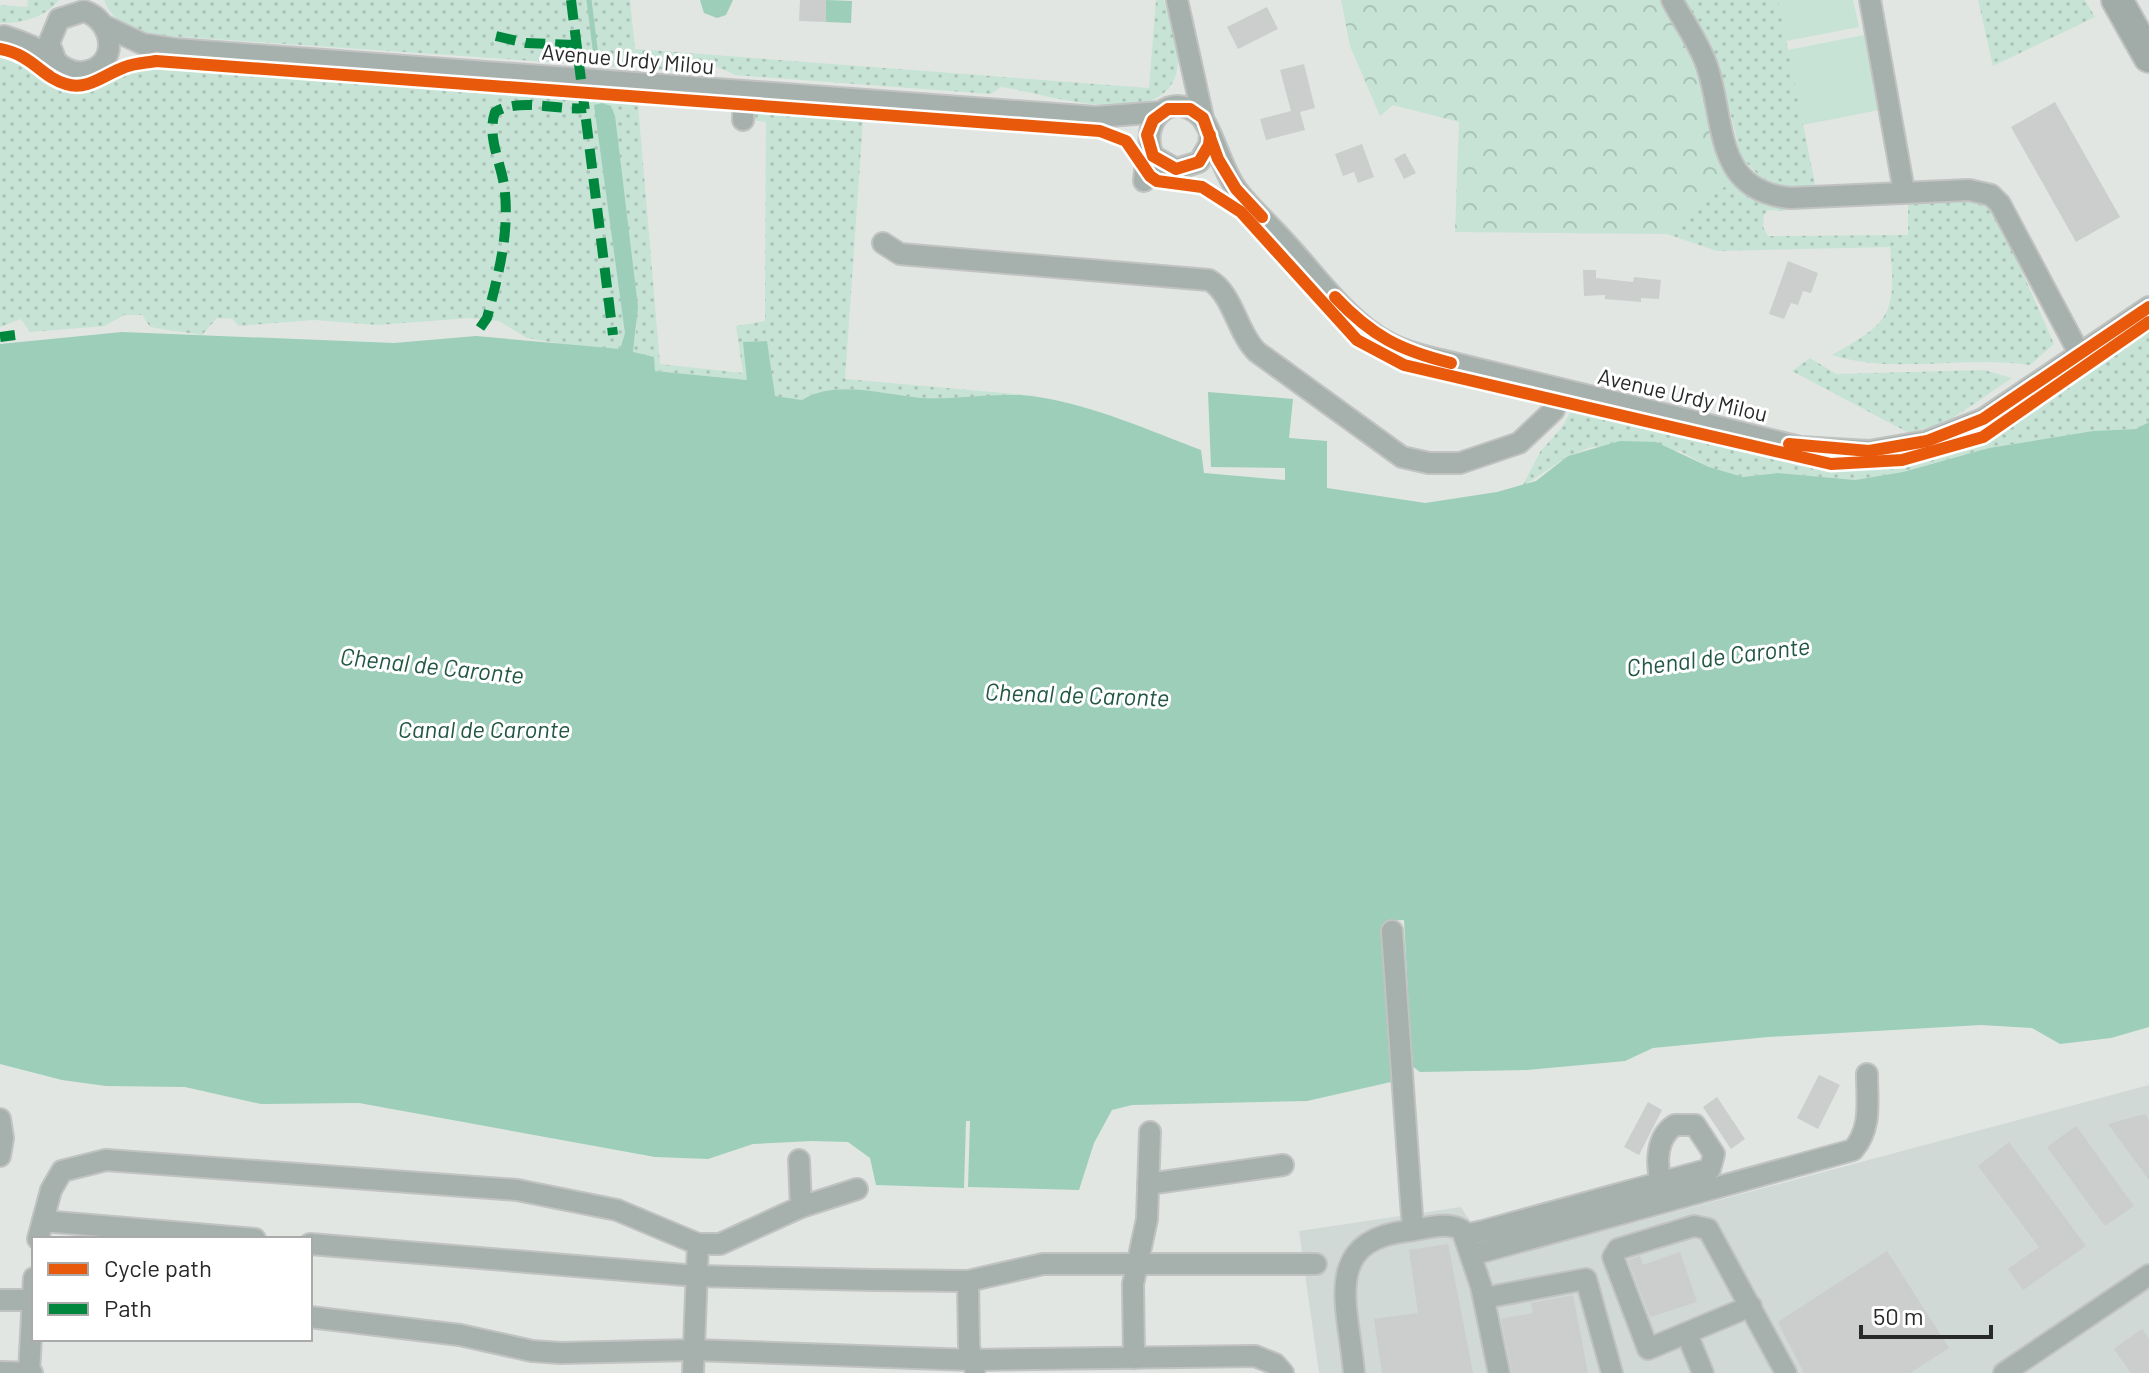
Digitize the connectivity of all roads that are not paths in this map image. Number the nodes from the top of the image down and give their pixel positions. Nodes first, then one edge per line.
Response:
1 (73, 0) edge
2 (92, 0) edge
3 (1177, 0) edge
4 (1672, 0) edge
5 (1870, 0) edge
6 (2117, 0) edge
7 (56, 22) junction
8 (104, 24) junction
9 (2, 36) edge
10 (157, 48) junction
11 (2149, 57) edge
12 (1190, 59) junction
13 (56, 61) junction
14 (101, 64) junction
15 (744, 92) junction
16 (1165, 110) junction
17 (1096, 117) junction
18 (743, 120) dead end
19 (1206, 127) junction
20 (1148, 144) junction
21 (1160, 162) junction
22 (1190, 168) junction
23 (1144, 181) dead end
24 (1236, 189) junction
25 (1904, 191) junction
26 (883, 243) dead end
27 (2149, 307) edge
28 (2078, 351) junction
29 (1559, 389) junction
30 (1392, 931) dead end
31 (1867, 1074) dead end
32 (0, 1119) edge
33 (1150, 1132) dead end
34 (0, 1156) edge
35 (799, 1160) dead end
36 (1283, 1165) dead end
37 (1661, 1182) dead end
38 (1148, 1184) junction
39 (857, 1189) dead end
40 (801, 1207) junction
41 (40, 1230) edge
42 (1413, 1230) junction
43 (207, 1237) edge
44 (312, 1244) edge
45 (698, 1244) junction
46 (1471, 1255) junction
47 (1316, 1264) dead end
48 (1136, 1265) junction
49 (2149, 1275) edge
50 (697, 1276) junction
51 (968, 1281) junction
52 (1484, 1298) junction
53 (0, 1300) edge
54 (32, 1300) edge
55 (1751, 1306) junction
56 (312, 1317) edge
57 (32, 1324) edge
58 (1687, 1334) junction
59 (694, 1350) junction
60 (1134, 1358) junction
61 (597, 1364) edge
62 (974, 1366) edge
63 (0, 1372) edge
64 (30, 1373) edge
65 (693, 1373) edge
66 (1283, 1373) edge
67 (1354, 1373) edge
68 (1499, 1373) edge
69 (1612, 1373) edge
70 (1703, 1373) edge
71 (1786, 1373) edge
72 (2004, 1373) edge

1 - 7 street
2 - 8 street
3 - 12 street, Avenue Urdy Milou
4 - 25 street
5 - 25 street
6 - 11 highway
7 - 8 street
7 - 9 street
7 - 13 street
8 - 10 street, Avenue Urdy Milou
8 - 14 street
9 - 13 street
10 - 14 street, Avenue Urdy Milou
10 - 15 street, Avenue Urdy Milou
12 - 16 street
12 - 19 street, Avenue Urdy Milou
13 - 14 street
15 - 17 street, Avenue Urdy Milou
15 - 18 street
16 - 17 street, Avenue Urdy Milou
16 - 19 street
16 - 20 street
17 - 20 street, Avenue Urdy Milou
19 - 22 street
19 - 24 street, Avenue Urdy Milou
20 - 21 street
21 - 22 street
21 - 23 street
22 - 24 street, Avenue Urdy Milou
24 - 29 street, Avenue Urdy Milou
25 - 28 street
26 - 29 street
27 - 28 street, Avenue Urdy Milou
28 - 29 street, Avenue Urdy Milou
30 - 42 street
31 - 46 street
32 - 34 street
33 - 38 street
35 - 40 street
36 - 38 street
37 - 46 street
38 - 48 street
39 - 40 street
40 - 45 street
41 - 43 street
41 - 45 street
42 - 46 street
42 - 67 street
44 - 50 street
45 - 50 street
46 - 52 street
47 - 48 street
48 - 51 street
48 - 60 street
49 - 72 street
50 - 51 street
50 - 59 street
51 - 62 street
52 - 68 street
52 - 69 street
53 - 54 street
55 - 58 street
55 - 58 street
55 - 71 street
56 - 61 street
57 - 64 street
58 - 70 street
59 - 61 street
59 - 62 street
59 - 65 street
60 - 62 street
60 - 66 street
63 - 64 street

